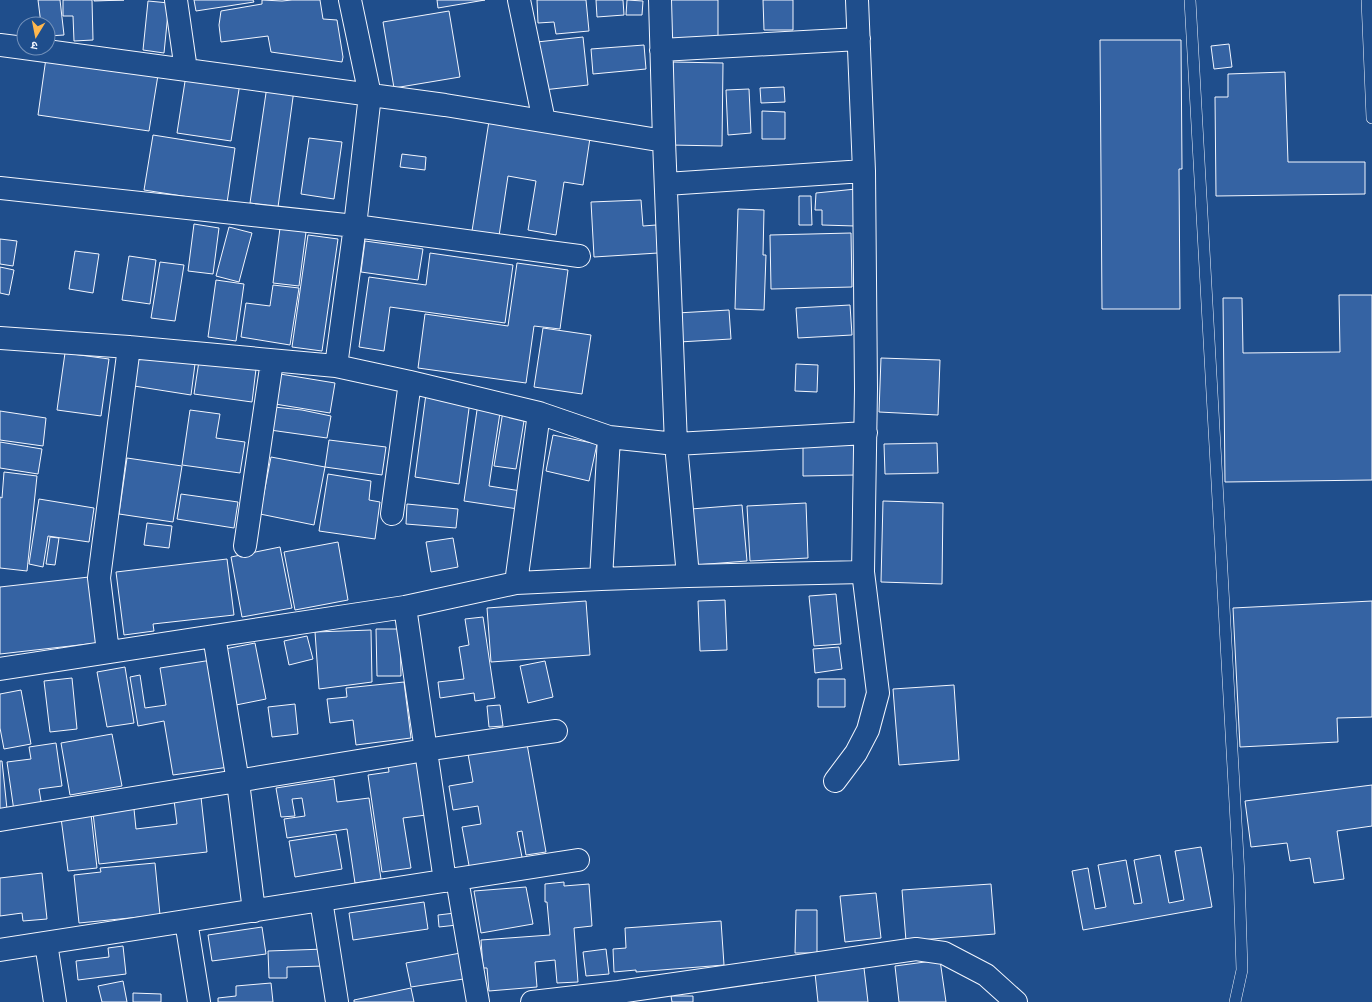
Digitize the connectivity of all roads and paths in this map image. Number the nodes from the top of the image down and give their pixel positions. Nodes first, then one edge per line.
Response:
1 (176, 0) edge
2 (350, 0) edge
3 (519, 0) edge
4 (660, 0) edge
5 (858, 0) edge
6 (1190, 0) edge
7 (1367, 0) edge
8 (859, 39) junction
9 (0, 45) edge
10 (16, 47) edge
11 (661, 50) junction
12 (56, 52) edge
13 (186, 70) junction
14 (370, 95) junction
15 (1372, 118) edge
16 (544, 121) junction
17 (664, 141) junction
18 (864, 171) junction
19 (666, 184) junction
20 (0, 188) edge
21 (355, 226) junction
22 (579, 256) dead end
23 (0, 338) edge
24 (129, 347) junction
25 (272, 361) junction
26 (336, 366) junction
27 (410, 382) junction
28 (539, 413) junction
29 (866, 433) junction
30 (609, 437) junction
31 (676, 444) junction
32 (392, 514) dead end
33 (245, 546) dead end
34 (863, 572) junction
35 (688, 576) junction
36 (601, 579) junction
37 (516, 584) junction
38 (405, 607) junction
39 (214, 636) junction
40 (108, 652) junction
41 (0, 669) edge
42 (556, 731) dead end
43 (425, 750) junction
44 (835, 781) dead end
45 (238, 782) junction
46 (0, 820) edge
47 (578, 860) dead end
48 (451, 880) junction
49 (321, 900) junction
50 (254, 911) junction
51 (186, 921) junction
52 (46, 943) junction
53 (0, 950) edge
54 (620, 997) edge
55 (54, 1002) edge
56 (199, 1002) edge
57 (337, 1002) edge
58 (478, 1002) edge
59 (532, 1002) edge
60 (1016, 1002) edge
61 (1234, 1002) edge

1 - 13 street
2 - 14 street
3 - 16 street
4 - 11 street
5 - 8 street
6 - 61 lane
7 - 15 lane
8 - 11 street
8 - 18 street
9 - 10 street
11 - 17 street
12 - 13 street
13 - 14 street
14 - 16 street
14 - 21 street
16 - 17 street
17 - 19 street
18 - 19 street
18 - 29 street
19 - 31 street
20 - 21 street
21 - 22 street
21 - 26 street
23 - 24 street
24 - 25 street
24 - 40 street
25 - 26 street
25 - 33 street
26 - 27 street
27 - 28 street
27 - 32 street
28 - 30 street
28 - 37 street
29 - 31 street
29 - 34 street
30 - 31 street
30 - 36 street
31 - 35 street
34 - 35 street
34 - 44 street
35 - 36 street
36 - 37 street
37 - 38 street
38 - 39 street
38 - 43 street
39 - 40 street
39 - 45 street
40 - 41 street
42 - 43 street
43 - 45 street
43 - 48 street
45 - 46 street
45 - 50 street
47 - 48 street
48 - 49 street
48 - 58 street
49 - 50 street
49 - 57 street
50 - 51 street
51 - 52 street
51 - 56 street
52 - 53 street
52 - 55 street
54 - 59 street
54 - 60 street

